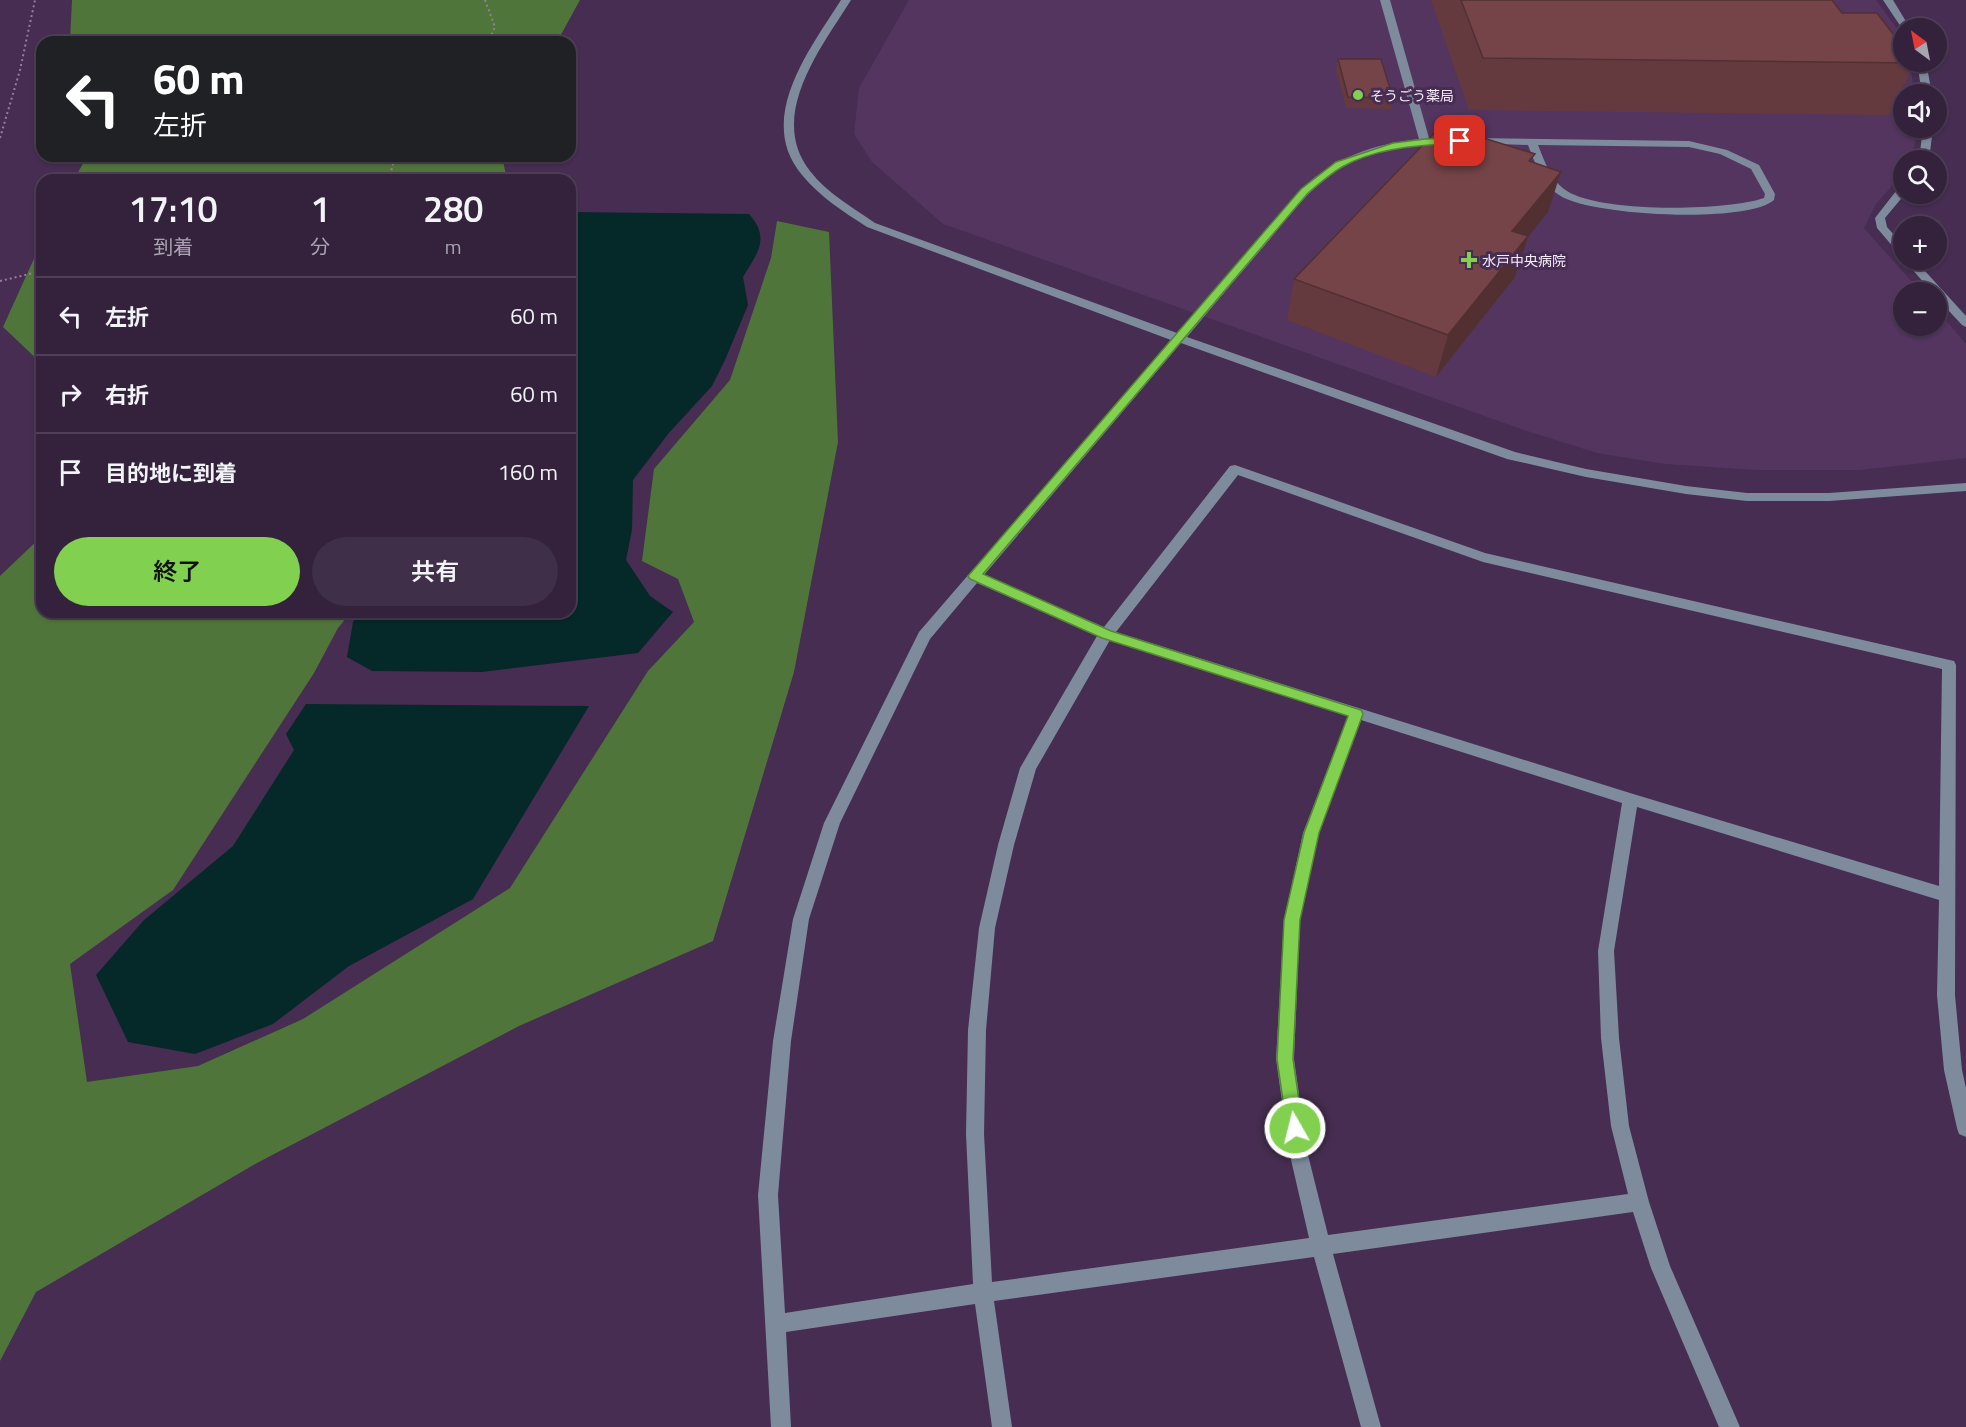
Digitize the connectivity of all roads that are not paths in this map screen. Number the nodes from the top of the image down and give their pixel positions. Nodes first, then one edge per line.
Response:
1 (846, 0) edge
2 (1385, 0) edge
3 (1888, 0) edge
4 (1900, 18) edge
5 (1425, 141) junction
6 (1532, 142) junction
7 (1893, 202) edge
8 (1893, 240) edge
9 (1918, 270) edge
10 (1966, 323) edge
11 (1178, 338) junction
12 (1966, 487) edge
13 (974, 576) junction
14 (1107, 634) junction
15 (1356, 714) junction
16 (1630, 799) junction
17 (1946, 895) junction
18 (1966, 1128) edge
19 (1639, 1202) junction
20 (1321, 1247) junction
21 (983, 1292) junction
22 (776, 1324) junction
23 (781, 1427) edge
24 (1002, 1427) edge
25 (1371, 1427) edge
26 (1731, 1427) edge

1 - 11 street
2 - 5 street
3 - 4 street
5 - 6 street
5 - 11 street
6 - 6 street
7 - 8 street
9 - 10 street
11 - 12 street
11 - 13 street
13 - 14 street
13 - 22 street
14 - 15 street
14 - 17 street
14 - 21 street
15 - 16 street
15 - 20 street
16 - 17 street
16 - 19 street
17 - 18 street
19 - 20 street
19 - 26 street
20 - 21 street
20 - 25 street
21 - 22 street
21 - 24 street
22 - 23 street

